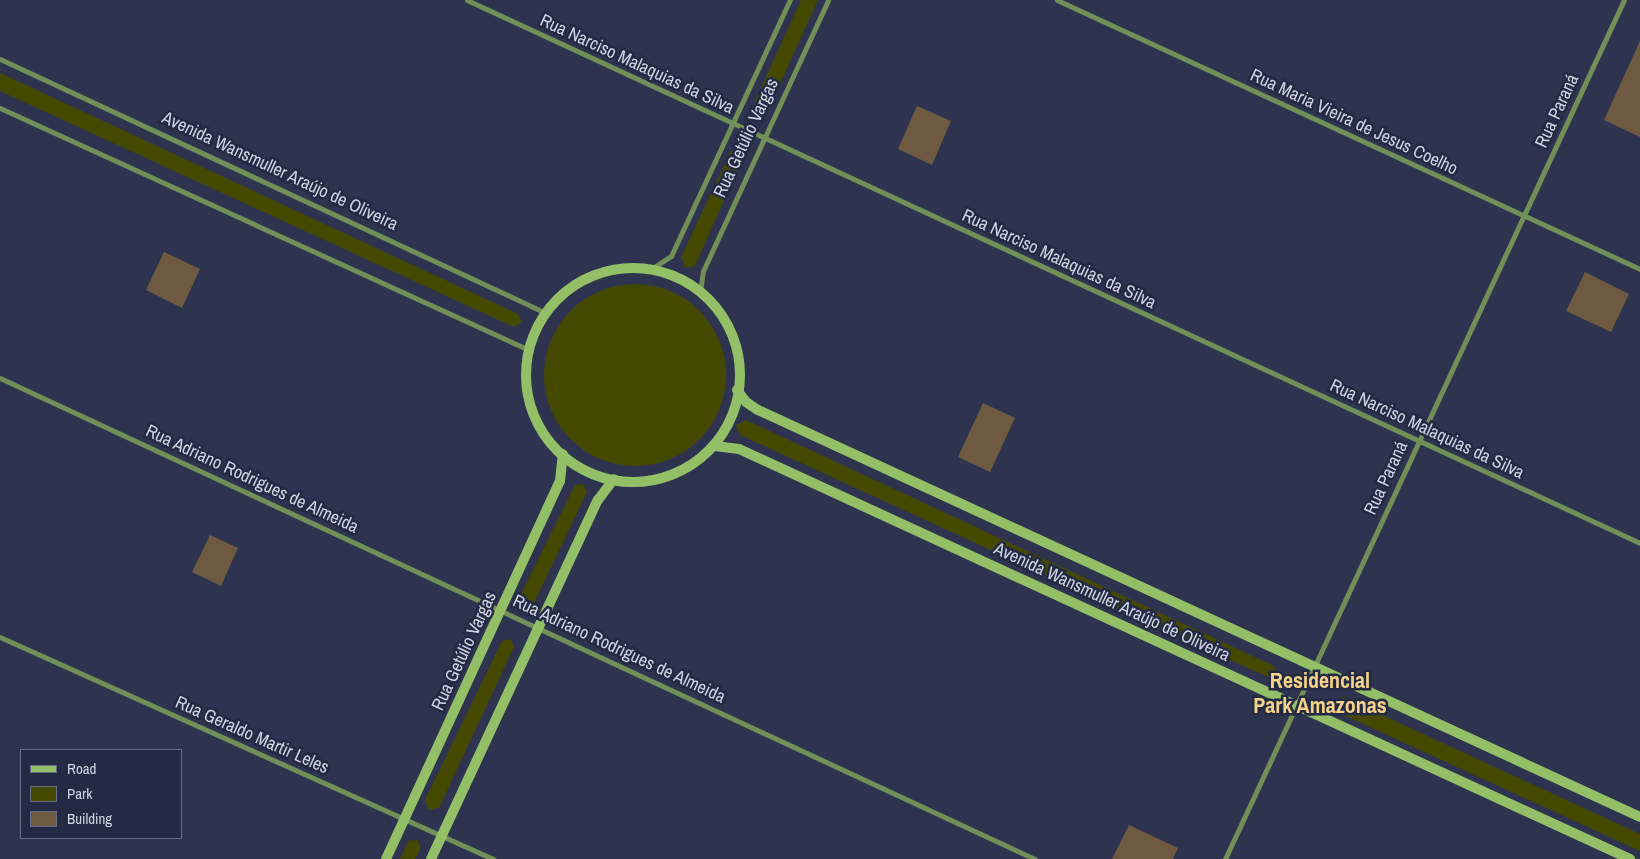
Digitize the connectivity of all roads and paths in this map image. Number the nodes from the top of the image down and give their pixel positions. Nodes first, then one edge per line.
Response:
1 (467, 0) edge
2 (790, 0) edge
3 (828, 0) edge
4 (1057, 0) edge
5 (1624, 0) edge
6 (0, 59) edge
7 (0, 108) edge
8 (733, 124) junction
9 (764, 138) junction
10 (1524, 215) junction
11 (651, 269) junction
12 (1640, 270) edge
13 (700, 292) junction
14 (546, 313) junction
15 (529, 350) junction
16 (0, 378) edge
17 (737, 390) junction
18 (1419, 440) junction
19 (715, 446) junction
20 (562, 454) junction
21 (614, 479) junction
22 (1640, 543) edge
23 (501, 609) junction
24 (539, 627) junction
25 (0, 637) edge
26 (1315, 666) junction
27 (1297, 705) junction
28 (1640, 817) edge
29 (404, 819) junction
30 (442, 836) junction
31 (386, 859) edge
32 (431, 859) edge
33 (493, 859) edge
34 (1035, 859) edge
35 (1225, 859) edge
36 (1630, 859) edge

1 - 8 street, Rua Narciso Malaquias da Silva
2 - 8 street, Rua Getúlio Vargas
3 - 9 street, Rua Getúlio Vargas
4 - 10 street, Rua Maria Vieira de Jesus Coelho
5 - 10 street, Rua Paraná
6 - 14 street, Avenida Wansmuller Araújo de Oliveira
7 - 15 street
8 - 9 street, Rua Narciso Malaquias da Silva
8 - 11 street, Rua Getúlio Vargas
9 - 13 street, Rua Getúlio Vargas
9 - 18 street, Rua Narciso Malaquias da Silva
10 - 12 street, Rua Maria Vieira de Jesus Coelho
10 - 18 street, Rua Paraná
11 - 13 street
11 - 14 street
13 - 17 street
14 - 15 street
15 - 20 street
16 - 23 street, Rua Adriano Rodrigues de Almeida
17 - 19 street
17 - 26 street, Avenida Wansmuller Araújo de Oliveira
18 - 22 street, Rua Narciso Malaquias da Silva
18 - 26 street, Rua Paraná
19 - 21 street
19 - 27 street, Avenida Wansmuller Araújo de Oliveira
20 - 21 street
20 - 23 street, Rua Getúlio Vargas
21 - 24 street
23 - 24 street, Rua Adriano Rodrigues de Almeida
23 - 29 street, Rua Getúlio Vargas
24 - 30 street
24 - 34 street, Rua Adriano Rodrigues de Almeida
25 - 29 street, Rua Geraldo Martir Leles
26 - 27 street, Rua Paraná
26 - 28 street, Avenida Wansmuller Araújo de Oliveira
27 - 35 street, Rua Paraná
27 - 36 street, Avenida Wansmuller Araújo de Oliveira
29 - 30 street, Rua Geraldo Martir Leles
29 - 31 street, Rua Getúlio Vargas
30 - 32 street
30 - 33 street, Rua Geraldo Martir Leles

